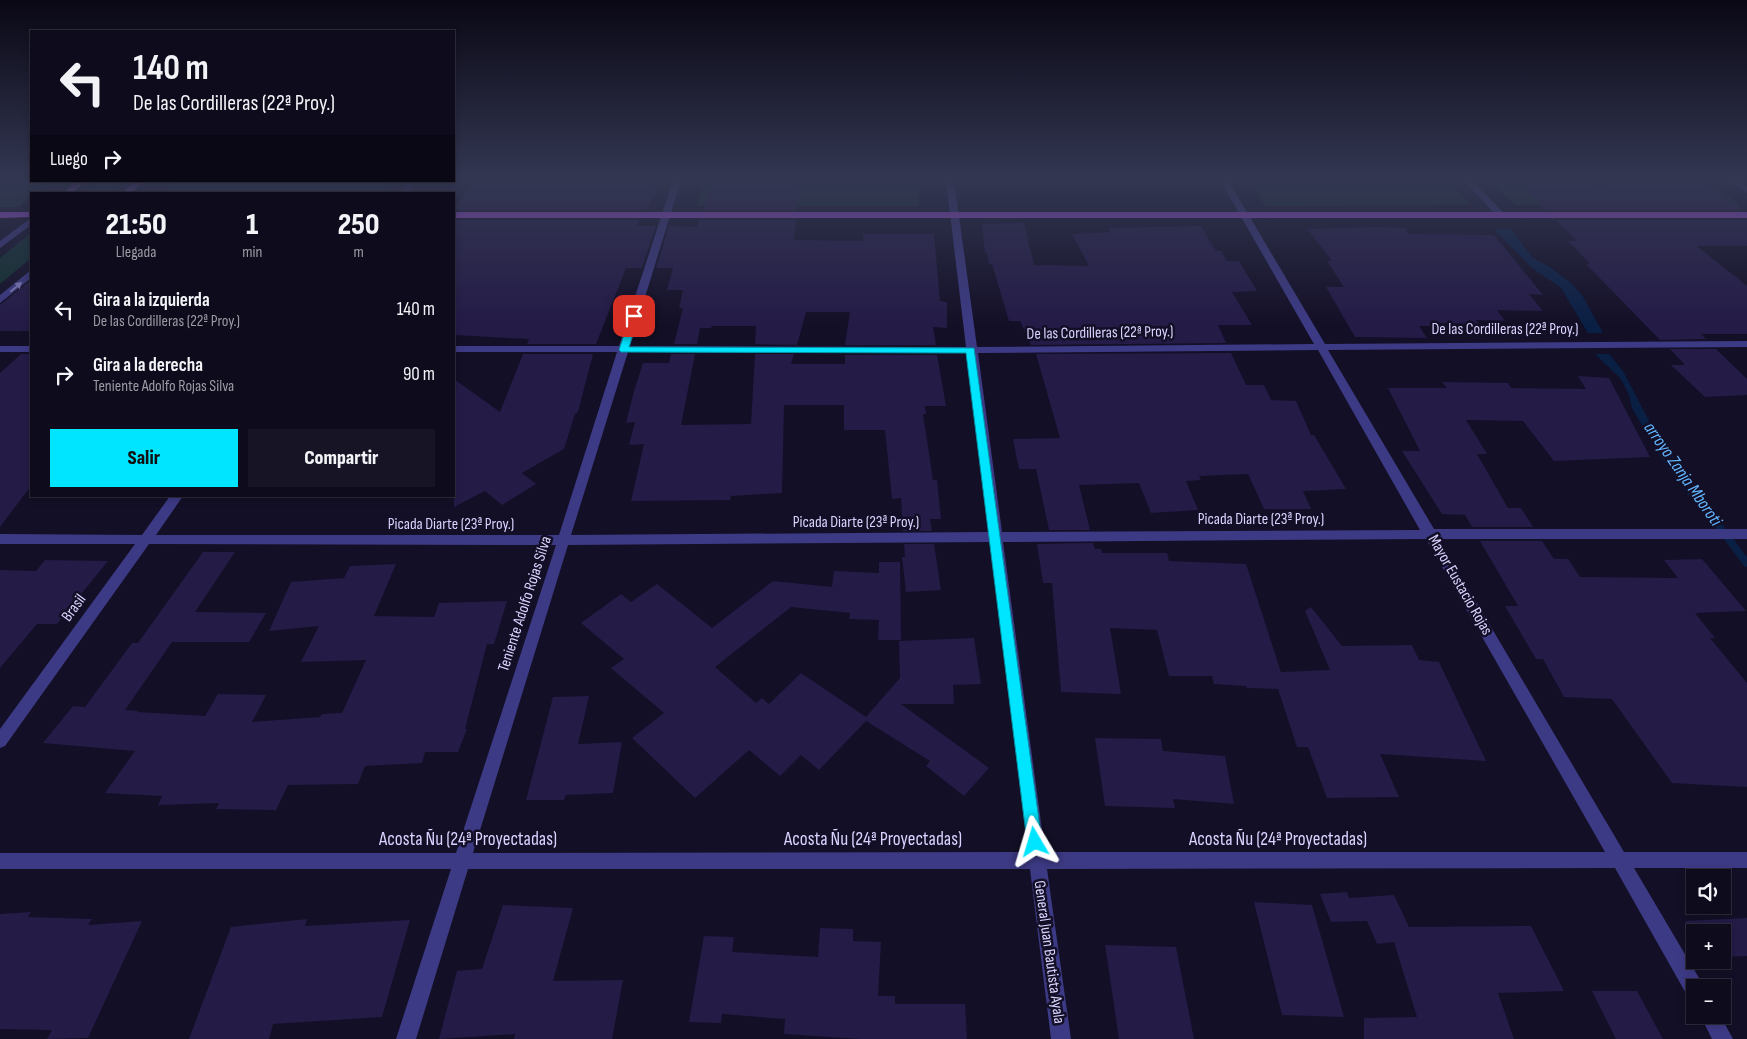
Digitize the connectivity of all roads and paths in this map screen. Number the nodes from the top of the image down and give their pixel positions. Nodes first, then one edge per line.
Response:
1 (21, 228) edge
2 (662, 228) edge
3 (955, 228) edge
4 (1253, 228) edge
5 (0, 245) edge
6 (30, 275) edge
7 (0, 300) edge
8 (1747, 344) edge
9 (1321, 346) junction
10 (0, 349) edge
11 (30, 349) edge
12 (455, 350) edge
13 (624, 350) junction
14 (970, 350) junction
15 (176, 497) edge
16 (1430, 534) junction
17 (1746, 534) edge
18 (995, 537) junction
19 (0, 539) edge
20 (145, 540) junction
21 (564, 540) junction
22 (0, 741) edge
23 (1620, 860) junction
24 (1747, 860) edge
25 (0, 861) edge
26 (462, 861) junction
27 (1037, 861) junction
28 (1689, 979) edge
29 (1714, 1024) edge
30 (406, 1039) edge
31 (1061, 1039) edge
32 (1723, 1039) edge

1 - 5 street
2 - 13 street, Teniente Adolfo Rojas Silva
3 - 14 street, General Juan Bautista Ayala
4 - 9 street, Mayor Eustacio Rojas
7 -> 6 street
8 - 9 street, De las Cordilleras (22ª Proy.)
9 - 14 street, De las Cordilleras (22ª Proy.)
9 - 16 street, Mayor Eustacio Rojas
10 - 11 street
12 - 13 street, De las Cordilleras (22ª Proy.)
13 - 14 street, De las Cordilleras (22ª Proy.)
13 - 21 street, Teniente Adolfo Rojas Silva
14 - 18 street, General Juan Bautista Ayala
15 - 20 street, Brasil
16 - 17 street, Picada Diarte (23ª Proy.)
16 - 18 street, Picada Diarte (23ª Proy.)
16 - 23 street, Mayor Eustacio Rojas
18 - 21 street, Picada Diarte (23ª Proy.)
18 - 27 street, General Juan Bautista Ayala
19 - 20 street, Picada Diarte (23ª Proy.)
20 - 21 street, Picada Diarte (23ª Proy.)
20 - 22 street, Brasil
21 - 26 street, Teniente Adolfo Rojas Silva
23 - 24 street, Acosta Ñu (24ª Proyectadas)
23 - 27 street, Acosta Ñu (24ª Proyectadas)
23 - 28 street, Mayor Eustacio Rojas
25 - 26 street, Acosta Ñu (24ª Proyectadas)
26 - 27 street, Acosta Ñu (24ª Proyectadas)
26 - 30 street, Teniente Adolfo Rojas Silva
27 - 31 street, General Juan Bautista Ayala
29 - 32 street

